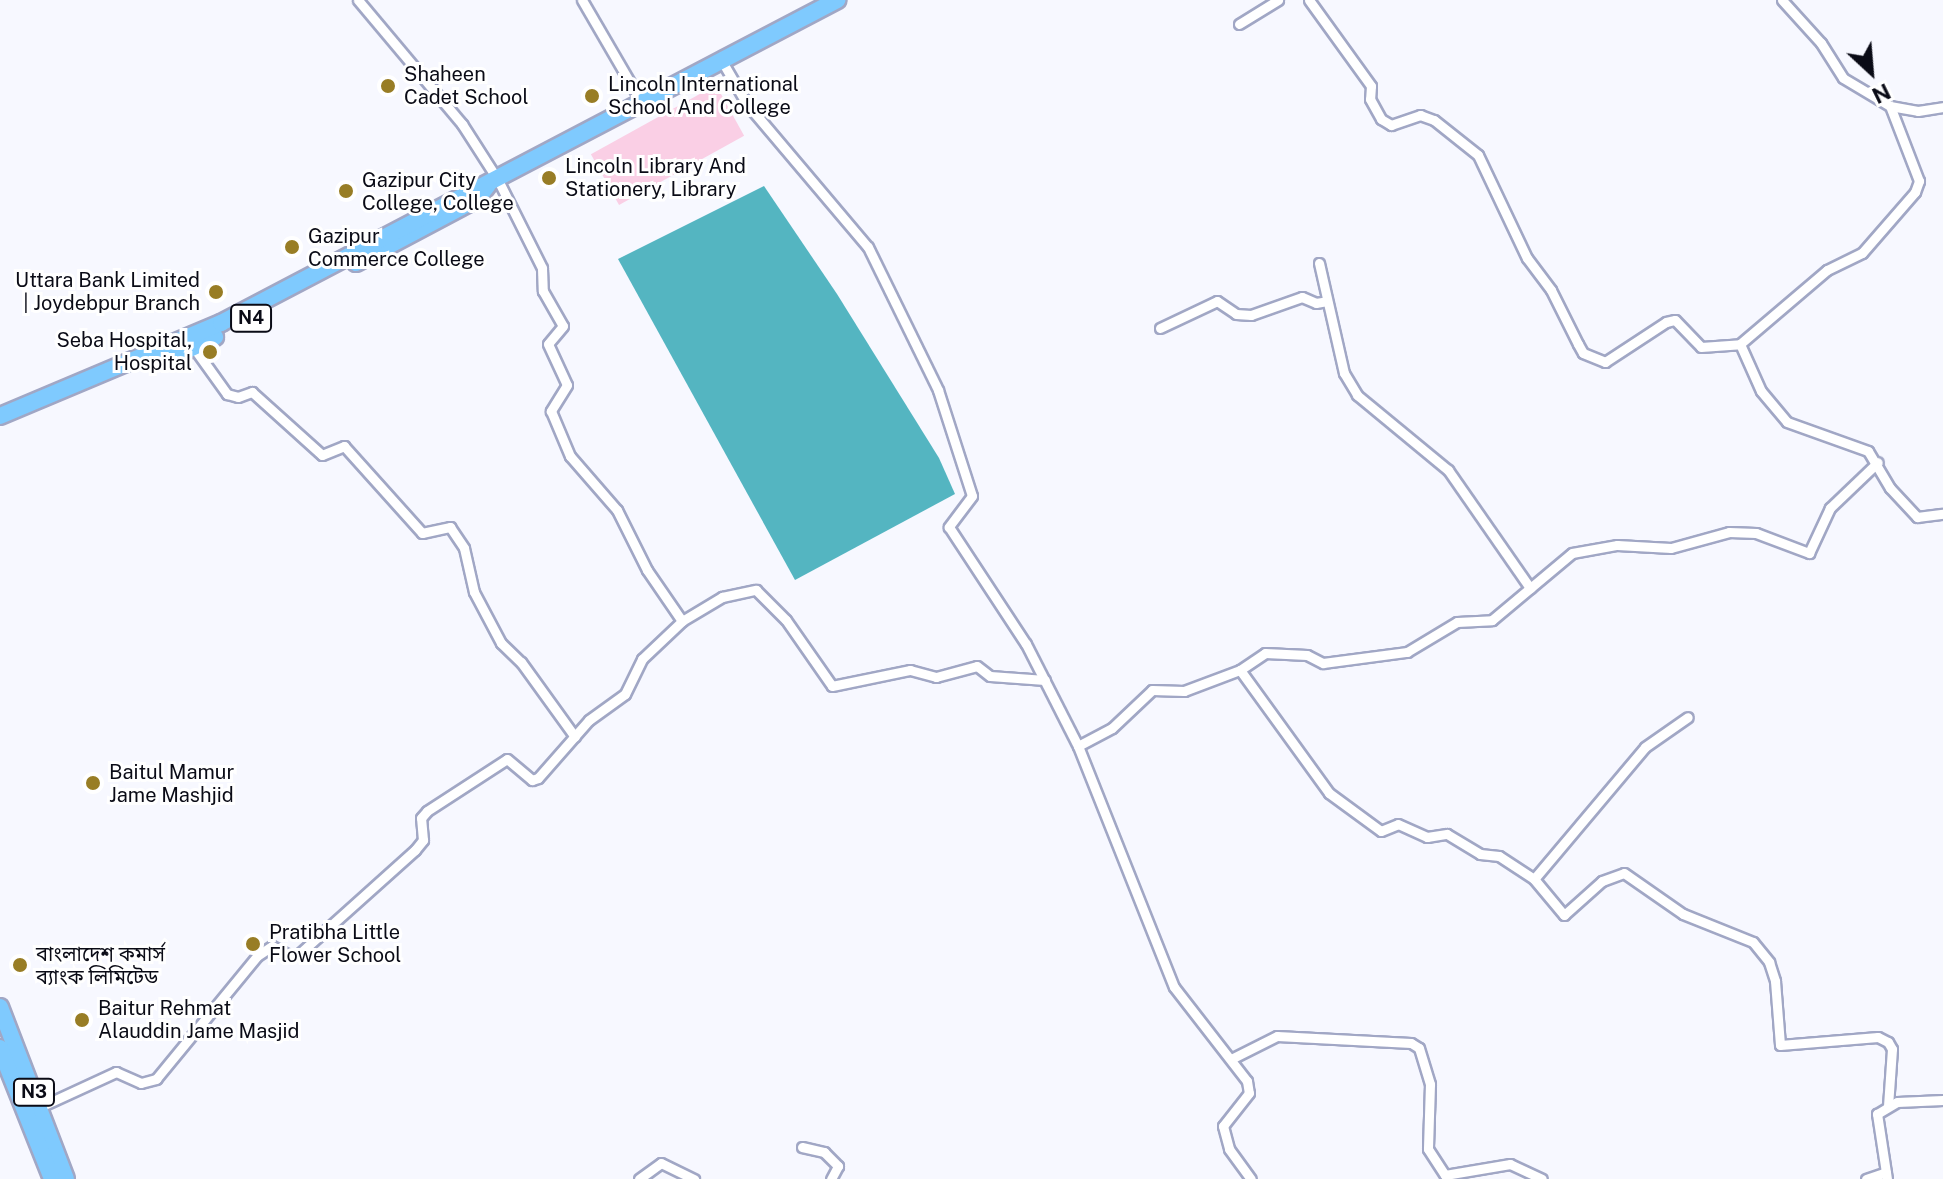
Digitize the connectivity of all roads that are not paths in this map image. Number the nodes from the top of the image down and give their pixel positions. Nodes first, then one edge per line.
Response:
1 (358, 0) edge
2 (582, 0) edge
3 (837, 0) edge
4 (1278, 0) edge
5 (1309, 0) edge
6 (1782, 0) edge
7 (1239, 24) dead end
8 (723, 63) junction
9 (643, 105) junction
10 (1890, 106) junction
11 (1943, 107) edge
12 (493, 182) junction
13 (1319, 263) dead end
14 (1327, 301) junction
15 (1160, 328) dead end
16 (1740, 344) junction
17 (194, 348) junction
18 (0, 416) edge
19 (0, 426) edge
20 (1878, 462) junction
21 (1943, 514) edge
22 (1530, 588) junction
23 (682, 621) junction
24 (1240, 670) junction
25 (1045, 680) junction
26 (1688, 717) dead end
27 (575, 737) junction
28 (1078, 746) junction
29 (1534, 879) junction
30 (0, 1007) edge
31 (0, 1048) edge
32 (1233, 1058) junction
33 (0, 1066) edge
34 (1943, 1100) edge
35 (1888, 1106) junction
36 (40, 1107) junction
37 (802, 1147) dead end
38 (1887, 1176) edge
39 (46, 1179) edge
40 (52, 1179) edge
41 (66, 1179) edge
42 (639, 1179) edge
43 (694, 1179) edge
44 (831, 1179) edge
45 (1251, 1179) edge
46 (1542, 1179) edge
47 (1866, 1179) edge

1 - 12 street
2 - 9 street
3 - 8 highway, N4
4 - 7 street
5 - 16 street
6 - 10 street
8 - 9 highway, N4
8 - 25 street
9 - 12 highway, N4
10 - 11 street
10 - 16 street
12 - 17 highway, N4
12 - 18 highway, N4
12 - 23 street
13 - 14 street
14 - 15 street
14 - 22 street
16 - 20 street
17 - 19 highway, N4
17 - 27 street
20 - 21 street
20 - 22 street
22 - 24 street
23 - 25 street
23 - 27 street
24 - 28 street
24 - 29 street
25 - 28 street
26 - 29 street
27 - 36 street
28 - 32 street
29 - 35 street
30 - 36 highway, N3
31 - 40 highway
32 - 45 street
32 - 46 street
33 - 39 highway, N3
34 - 35 street
35 - 38 street
36 - 41 highway, N3
37 - 44 street
38 - 47 street
42 - 43 street

